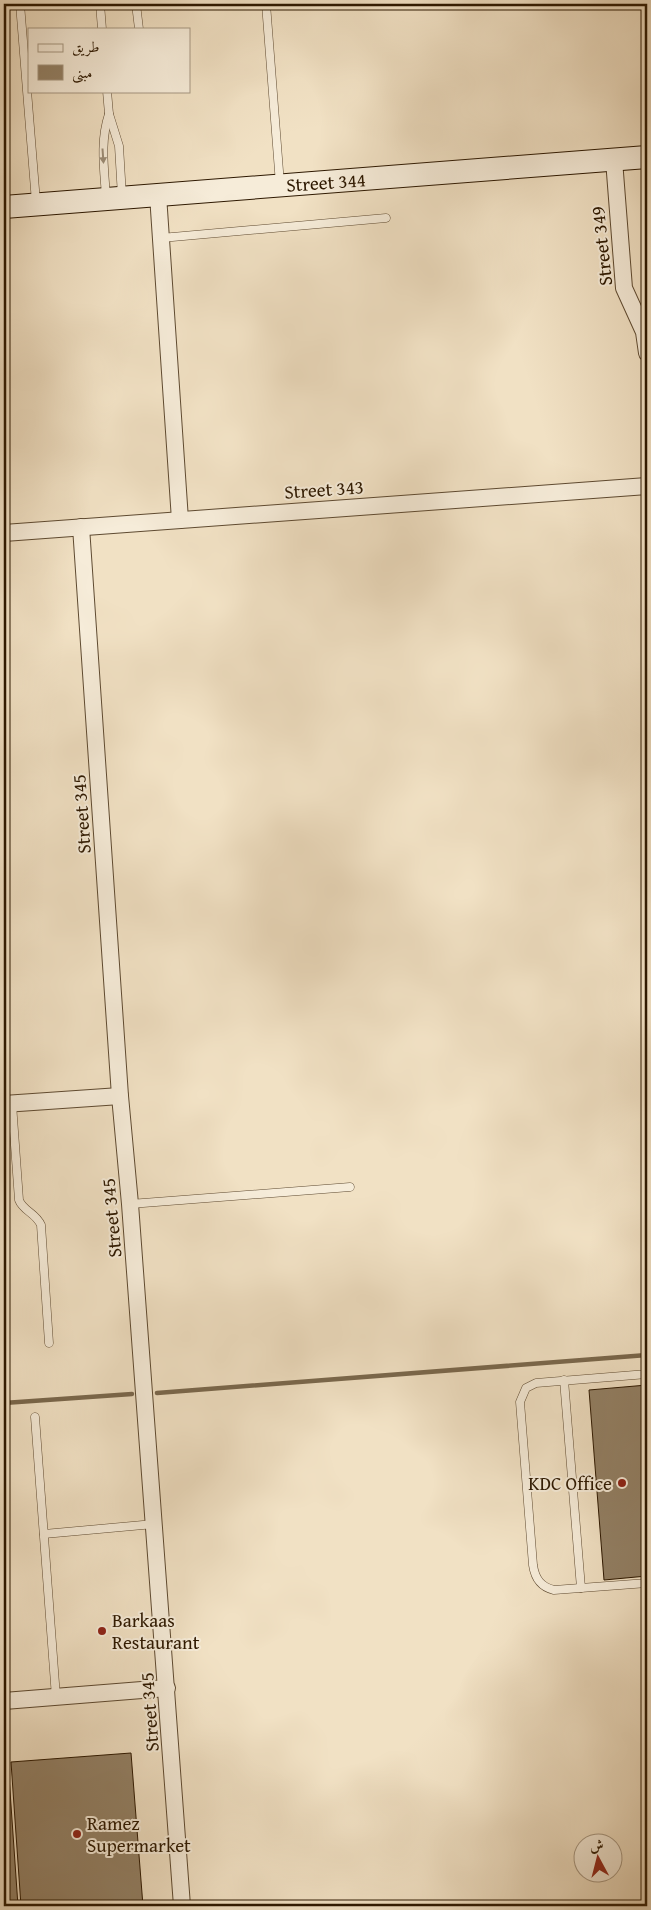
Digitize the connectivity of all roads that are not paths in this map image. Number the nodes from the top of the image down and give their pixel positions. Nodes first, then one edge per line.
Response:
1 (20, 4) edge
2 (100, 4) edge
3 (136, 4) edge
4 (266, 4) edge
5 (102, 28) edge
6 (139, 28) edge
7 (108, 92) edge
8 (109, 114) junction
9 (647, 157) edge
10 (614, 160) junction
11 (280, 186) junction
12 (158, 195) junction
13 (114, 198) junction
14 (36, 204) junction
15 (4, 207) edge
16 (386, 218) dead end
17 (161, 238) junction
18 (647, 354) edge
19 (647, 486) edge
20 (180, 520) junction
21 (81, 527) junction
22 (4, 532) edge
23 (120, 1096) junction
24 (8, 1104) edge
25 (350, 1187) dead end
26 (130, 1204) junction
27 (49, 1342) dead end
28 (647, 1374) edge
29 (564, 1380) junction
30 (35, 1417) dead end
31 (154, 1524) junction
32 (44, 1534) junction
33 (647, 1583) edge
34 (581, 1588) junction
35 (167, 1688) junction
36 (56, 1697) junction
37 (4, 1701) edge
38 (182, 1906) edge

1 - 14 lane
2 - 5 lane
3 - 6 lane
4 - 11 lane
7 - 8 lane
8 - 13 lane
8 -> 13 lane
9 - 10 main road, Street 344
10 - 11 main road, Street 344
10 - 18 street, Street 349
11 - 12 main road, Street 344
12 - 13 main road, Street 344
12 - 17 street
13 - 14 main road, Street 344
14 - 15 main road, Street 344
16 - 17 lane
17 - 20 street
19 - 20 street, Street 343
20 - 21 street, Street 343
21 - 22 street, Street 343
21 - 23 street, Street 345
23 - 24 street
23 - 26 street, Street 345
24 - 27 lane
25 - 26 lane
26 - 31 street, Street 345
28 - 29 lane
29 - 34 lane
29 - 34 lane
30 - 32 lane
31 - 32 lane
31 - 35 street, Street 345
32 - 36 lane
33 - 34 lane
35 - 36 street
35 - 38 street, Street 345
36 - 37 street

